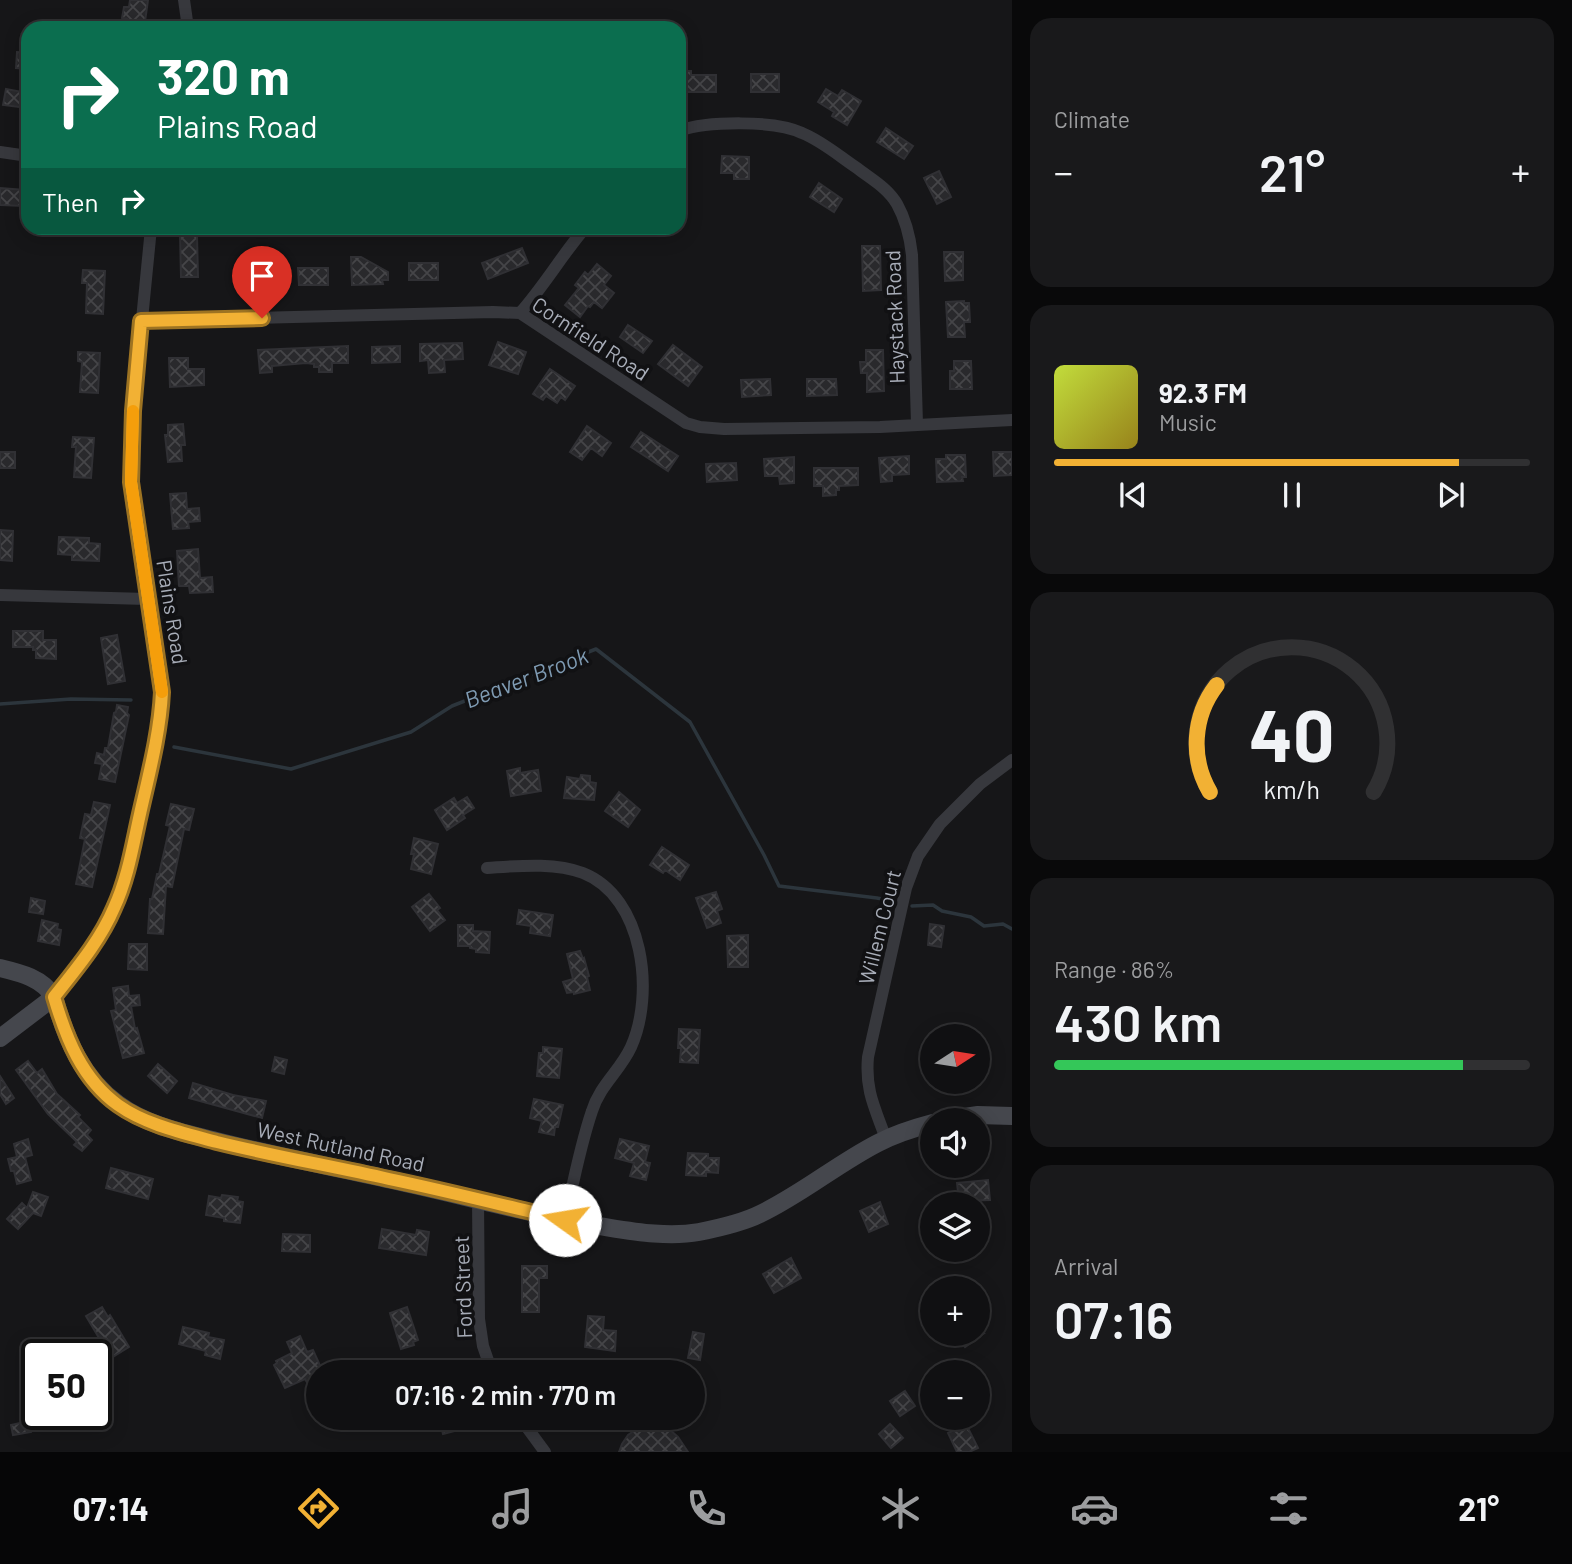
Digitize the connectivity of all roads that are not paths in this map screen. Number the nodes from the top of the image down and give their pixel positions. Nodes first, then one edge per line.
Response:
1 (184, 0) edge
2 (187, 21) edge
3 (686, 129) edge
4 (0, 152) edge
5 (21, 155) edge
6 (150, 235) edge
7 (579, 235) edge
8 (520, 313) junction
9 (141, 321) junction
10 (1012, 420) edge
11 (917, 424) junction
12 (0, 595) edge
13 (147, 599) junction
14 (1012, 760) edge
15 (487, 868) dead end
16 (0, 968) edge
17 (54, 997) junction
18 (0, 1038) edge
19 (990, 1115) edge
20 (1012, 1115) edge
21 (920, 1127) edge
22 (886, 1139) junction
23 (478, 1199) junction
24 (565, 1220) junction
25 (488, 1360) edge
26 (529, 1430) edge
27 (545, 1452) edge

1 - 2 street
3 - 11 street, Haystack Road
4 - 5 street
6 - 9 street, Plains Road
7 - 8 street
8 - 9 street, Cornfield Road
8 - 11 street, Cornfield Road
9 - 13 street, Plains Road
10 - 11 street, Cornfield Road
12 - 13 street
13 - 17 street, Plains Road
14 - 22 street, Willem Court
15 - 24 street
16 - 17 main road
17 - 18 main road, Plains Road
17 - 23 main road, West Rutland Road
19 - 20 main road
21 - 22 main road, West Rutland Road
22 - 24 main road, West Rutland Road
23 - 24 main road, West Rutland Road
23 - 25 street, Ford Street
26 - 27 street

